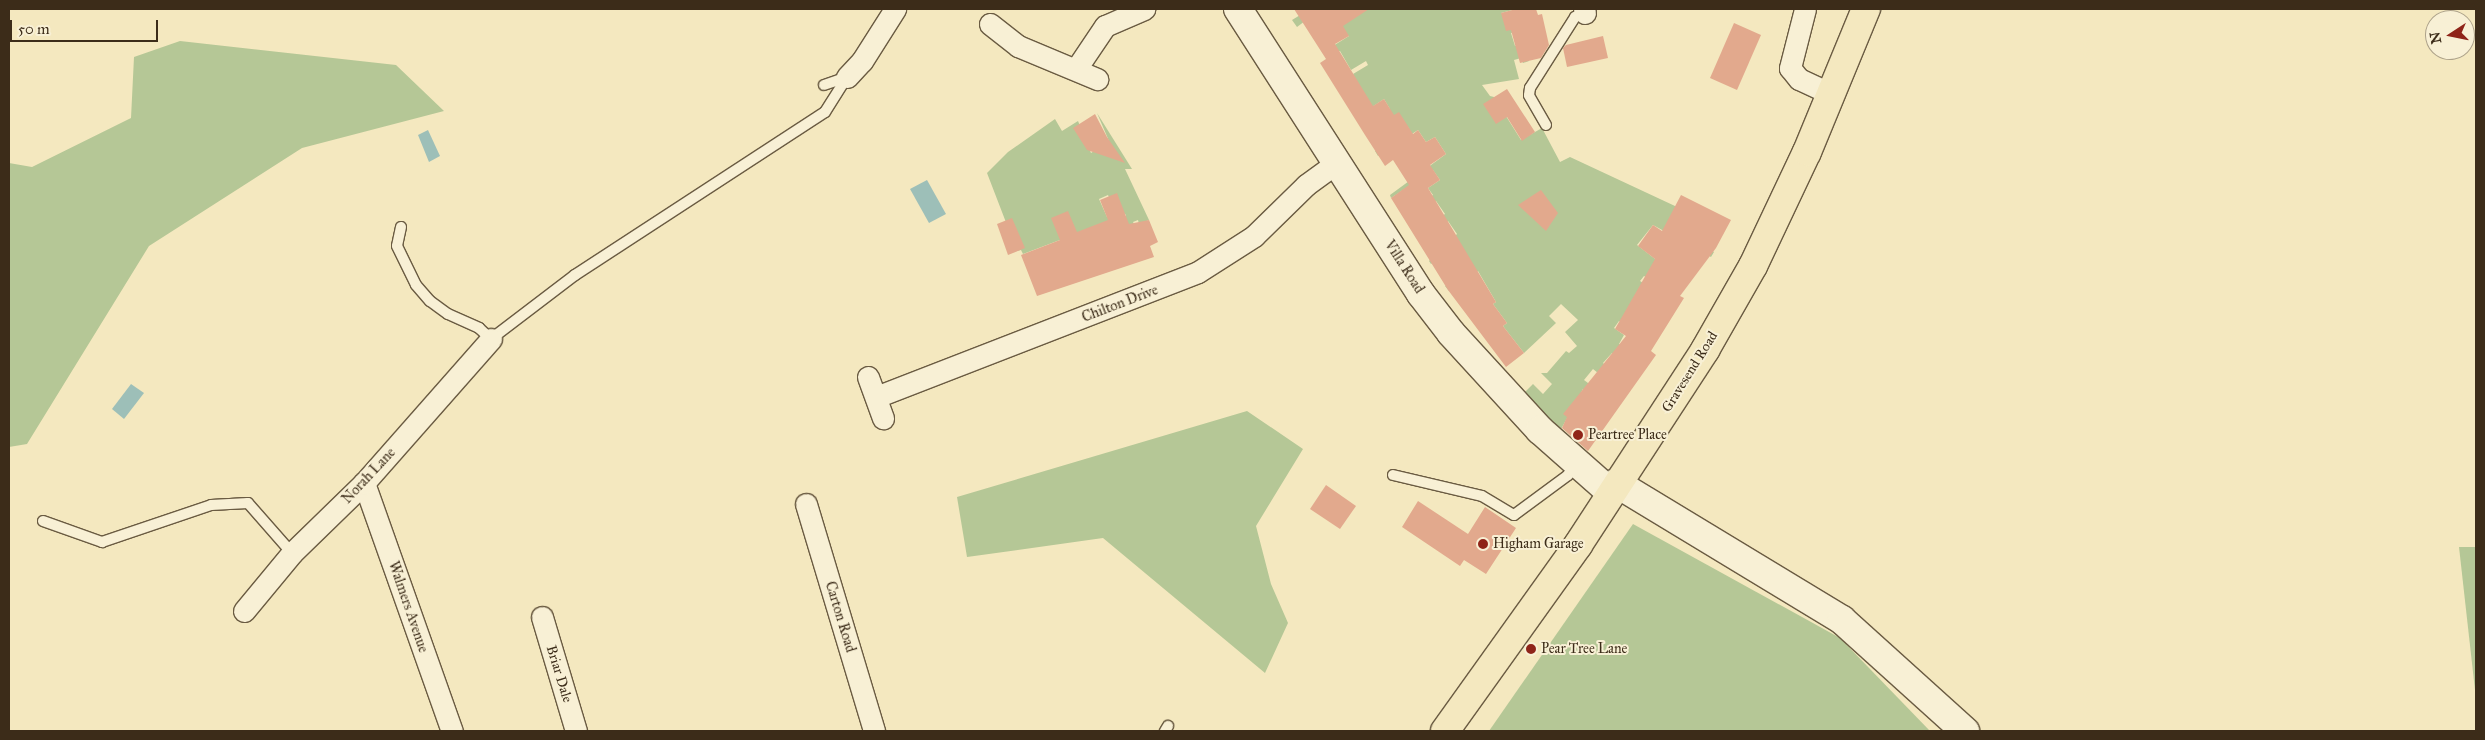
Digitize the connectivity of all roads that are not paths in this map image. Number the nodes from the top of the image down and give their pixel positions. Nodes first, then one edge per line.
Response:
1 (895, 9) edge
2 (1144, 9) edge
3 (1238, 9) edge
4 (1805, 9) edge
5 (1866, 9) edge
6 (1585, 11) edge
7 (990, 24) dead end
8 (1076, 70) junction
9 (847, 77) junction
10 (1097, 80) dead end
11 (824, 85) dead end
12 (1831, 94) junction
13 (1546, 124) dead end
14 (1336, 162) junction
15 (401, 227) dead end
16 (491, 339) junction
17 (868, 377) dead end
18 (876, 397) junction
19 (883, 418) dead end
20 (1576, 464) junction
21 (1394, 475) dead end
22 (364, 483) junction
23 (1613, 487) junction
24 (806, 504) dead end
25 (43, 522) dead end
26 (292, 553) junction
27 (244, 611) dead end
28 (542, 617) dead end
29 (452, 731) edge
30 (576, 731) edge
31 (874, 731) edge
32 (1445, 731) edge
33 (1965, 731) edge

1 - 9 street
2 - 8 street
3 - 14 street, Villa Road
4 - 12 street
5 - 12 main road, Gravesend Road
6 - 13 lane
7 - 8 street
8 - 10 street
9 - 11 lane
9 - 16 lane
12 - 23 main road, Gravesend Road
14 - 18 street, Chilton Drive
14 - 20 street, Villa Road
15 - 16 lane
16 - 22 street, Norah Lane
17 - 18 street
18 - 19 street
20 - 21 lane
20 - 23 street, Villa Road
22 - 26 street, Norah Lane
22 - 29 street, Walmers Avenue
23 - 32 main road, Gravesend Road
23 - 33 street
24 - 31 street, Carton Road
25 - 26 lane
26 - 27 street, Norah Lane
28 - 30 street, Briar Dale

